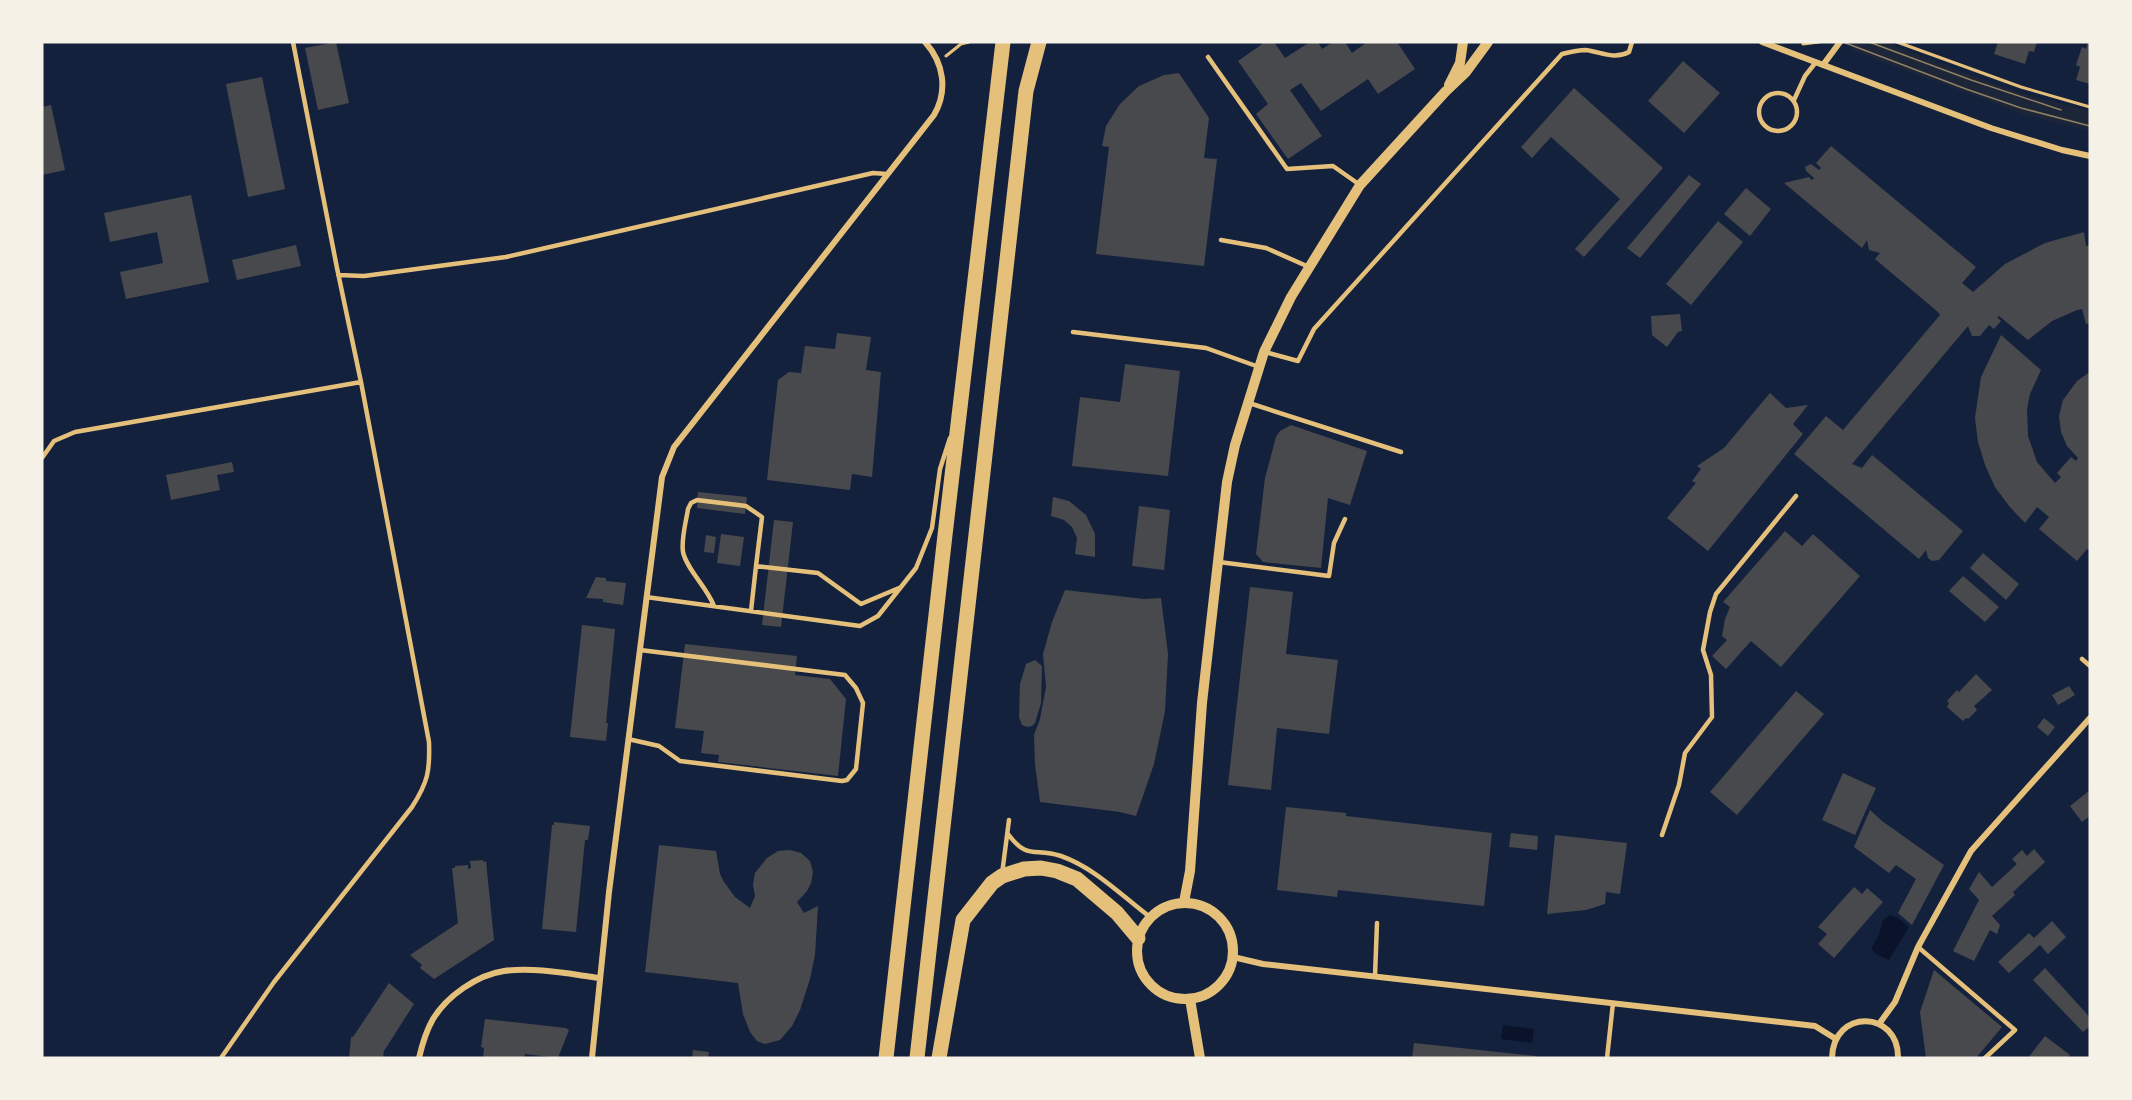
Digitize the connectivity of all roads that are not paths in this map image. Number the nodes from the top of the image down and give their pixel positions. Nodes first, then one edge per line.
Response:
1 (293, 42) edge
2 (925, 42) edge
3 (1004, 42) edge
4 (1039, 42) edge
5 (1463, 42) edge
6 (1488, 42) edge
7 (1632, 42) edge
8 (1762, 42) edge
9 (1840, 42) edge
10 (1208, 57) dead end
11 (1816, 62) junction
12 (1823, 65) junction
13 (1446, 91) junction
14 (1794, 100) junction
15 (2090, 156) edge
16 (887, 174) junction
17 (1360, 185) junction
18 (1221, 240) dead end
19 (1309, 267) junction
20 (338, 275) junction
21 (1073, 332) dead end
22 (1264, 352) junction
23 (1259, 367) junction
24 (361, 382) junction
25 (1247, 403) junction
26 (960, 404) junction
27 (1401, 453) dead end
28 (42, 458) edge
29 (1796, 496) dead end
30 (1345, 519) dead end
31 (1219, 562) junction
32 (756, 566) junction
33 (901, 587) junction
34 (646, 597) junction
35 (714, 606) junction
36 (751, 611) junction
37 (640, 650) junction
38 (2082, 659) dead end
39 (2090, 666) edge
40 (2090, 718) edge
41 (628, 739) junction
42 (1009, 820) dead end
43 (1008, 834) junction
44 (1662, 835) dead end
45 (1002, 876) junction
46 (1184, 902) junction
47 (1150, 918) junction
48 (1377, 923) dead end
49 (1138, 938) junction
50 (1918, 946) junction
51 (1233, 957) junction
52 (1376, 976) junction
53 (600, 978) junction
54 (1190, 999) junction
55 (1613, 1003) junction
56 (1879, 1024) junction
57 (1836, 1039) junction
58 (221, 1058) edge
59 (419, 1058) edge
60 (592, 1058) edge
61 (886, 1058) edge
62 (916, 1058) edge
63 (939, 1058) edge
64 (1200, 1058) edge
65 (1607, 1058) edge
66 (1832, 1058) edge
67 (1898, 1058) edge
68 (1985, 1058) edge

1 - 20 lane
2 - 16 street
3 - 26 main road
4 - 62 main road
5 - 13 street
6 - 13 street
7 - 22 lane
8 - 11 street
9 - 12 street
10 - 17 lane
11 - 12 street
11 - 14 lane
12 - 15 street
13 - 17 street
14 - 14 lane
16 - 20 lane
16 - 34 street
17 - 19 street
18 - 19 lane
19 - 22 street
20 - 24 lane
21 - 23 lane
22 - 23 street
23 - 25 street
24 - 28 lane
24 - 58 lane
25 - 27 lane
25 - 31 street
26 - 33 lane
26 - 61 main road
29 - 44 lane
30 - 31 lane
31 - 46 street
32 - 33 lane
32 - 35 lane
32 - 36 lane
33 - 36 lane
34 - 35 lane
34 - 37 street
35 - 36 lane
37 - 41 street
37 - 41 lane
38 - 39 lane
40 - 50 street
41 - 53 street
42 - 43 lane
43 - 45 lane
43 - 47 lane
45 - 49 main road
45 - 63 main road
46 - 47 street
46 - 51 street
47 - 49 street
48 - 52 lane
49 - 54 street
50 - 56 street
50 - 68 lane
51 - 52 street
51 - 54 street
52 - 55 street
53 - 59 street
53 - 60 street
54 - 64 street
55 - 57 street
55 - 65 lane
56 - 57 street
56 - 67 street
57 - 66 street

